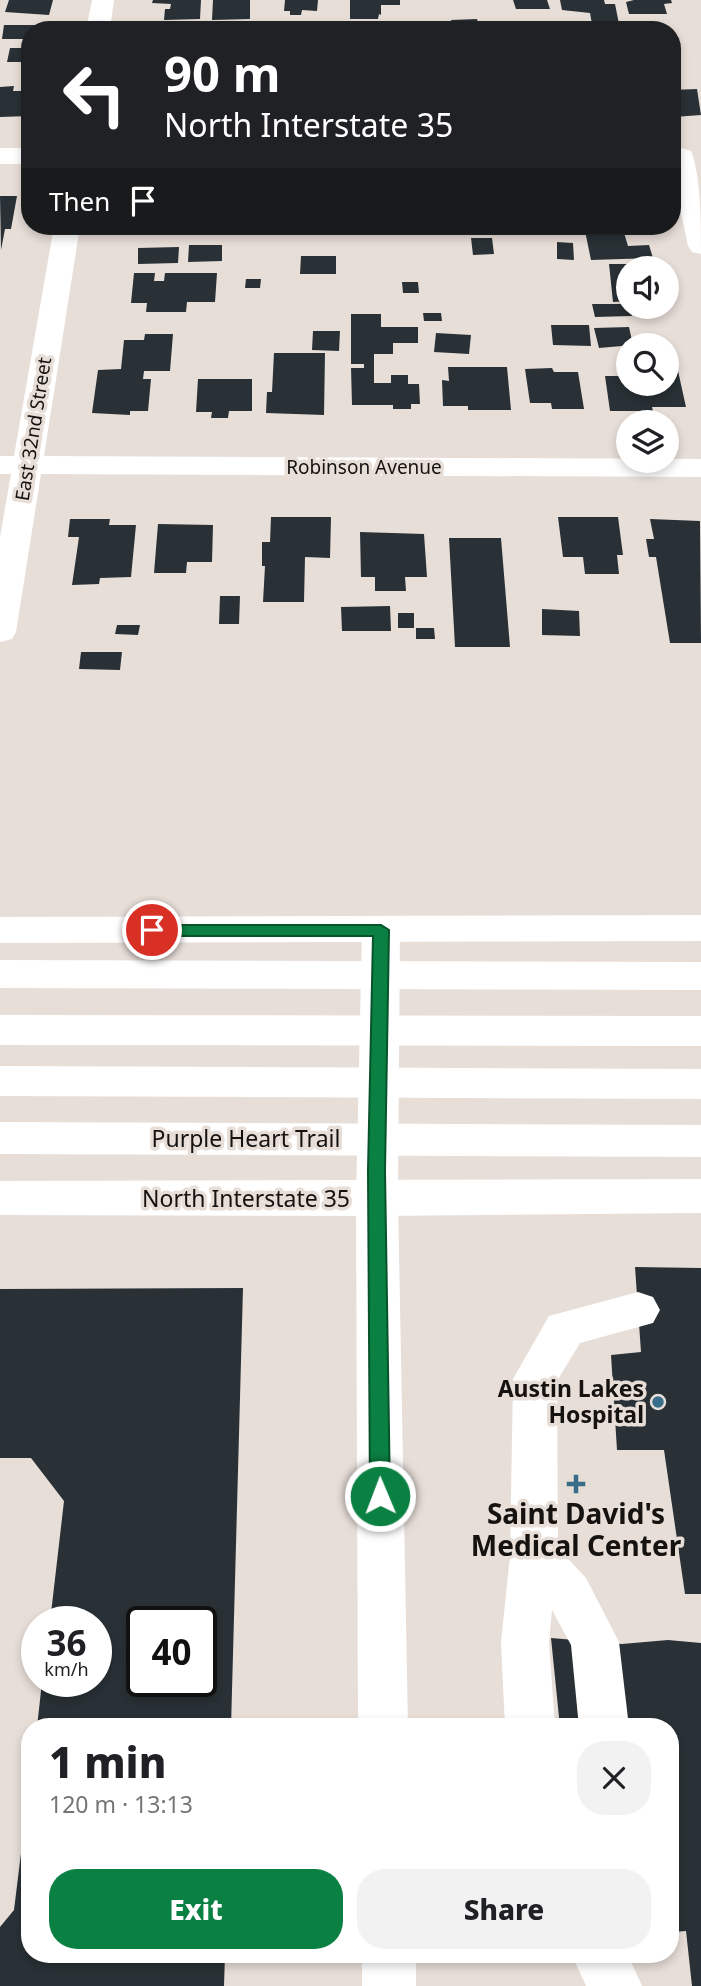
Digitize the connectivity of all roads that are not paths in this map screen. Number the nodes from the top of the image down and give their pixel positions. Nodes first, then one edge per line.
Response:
1 (103, 0) edge
2 (100, 21) edge
3 (0, 156) edge
4 (21, 156) edge
5 (685, 156) edge
6 (65, 235) edge
7 (701, 246) edge
8 (13, 465) edge
9 (701, 468) edge
10 (3, 591) edge
11 (0, 632) edge
12 (701, 928) edge
13 (0, 930) edge
14 (381, 942) junction
15 (0, 974) edge
16 (701, 976) edge
17 (0, 1030) edge
18 (701, 1031) edge
19 (0, 1081) edge
20 (701, 1084) edge
21 (0, 1138) edge
22 (701, 1141) edge
23 (377, 1185) junction
24 (701, 1196) edge
25 (0, 1198) edge
26 (638, 1310) dead end
27 (534, 1556) junction
28 (383, 1718) edge
29 (529, 1718) edge
30 (603, 1718) edge
31 (389, 1963) edge
32 (603, 1963) edge
33 (389, 1986) edge
34 (615, 1986) edge

1 - 2 main road
3 - 4 main road
5 - 7 main road
6 - 8 main road, East 32nd Street
8 - 9 main road, Robinson Avenue
8 - 10 main road, East 32nd Street
10 - 11 main road, East 32nd Street
12 - 14 main road
13 - 14 main road
14 - 23 main road
15 - 16 main road
17 - 18 main road
19 - 20 main road
21 - 22 main road, Purple Heart Trail
23 - 24 main road, North Interstate 35
23 - 25 main road, North Interstate 35
23 - 28 main road
26 - 27 main road
27 - 29 main road
27 - 30 main road
31 - 33 main road
32 - 34 main road

